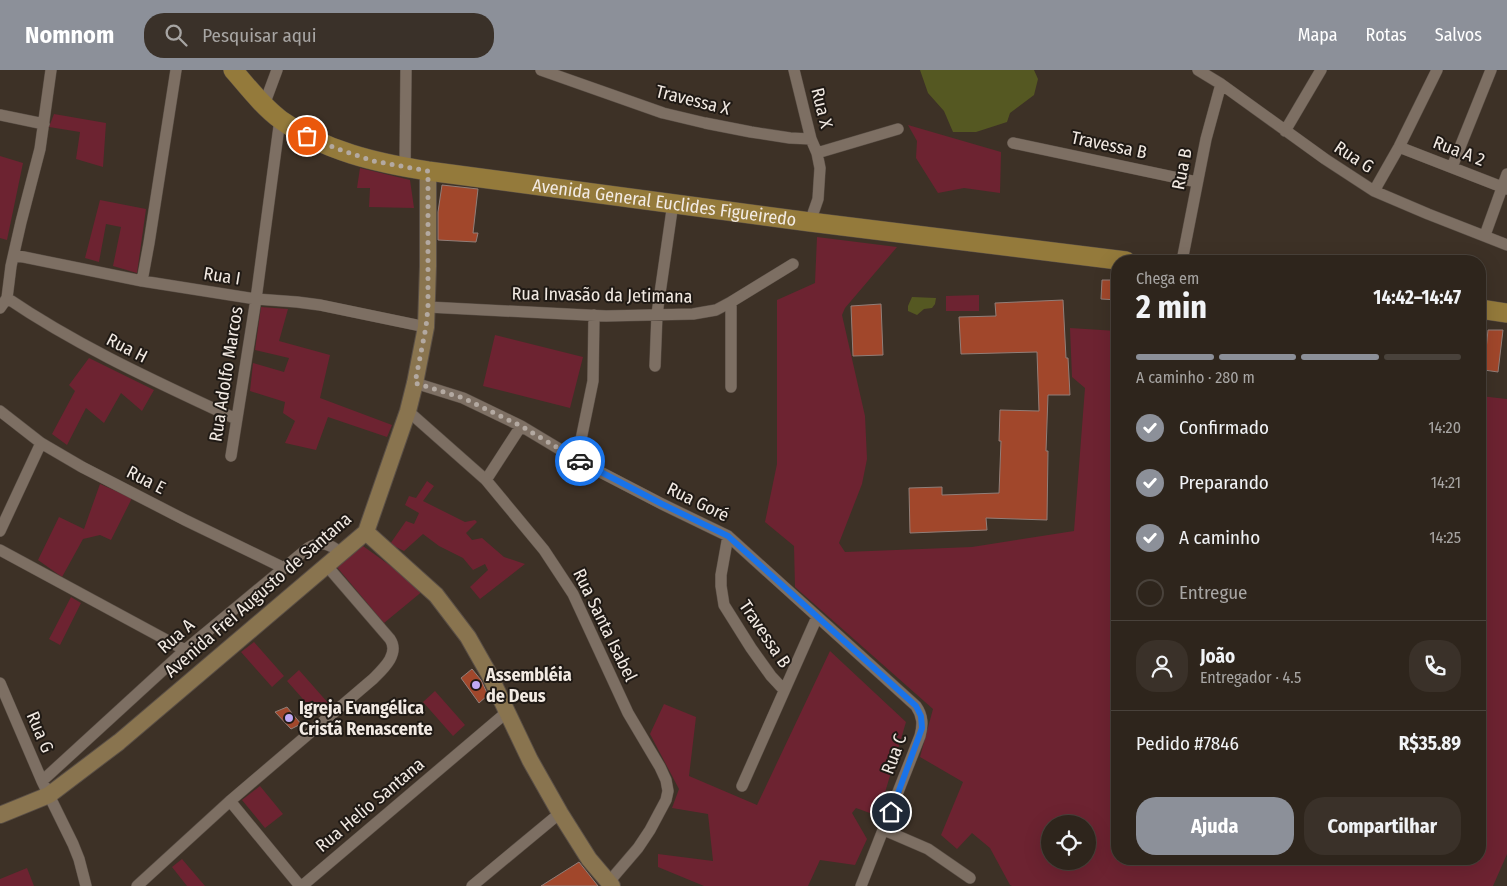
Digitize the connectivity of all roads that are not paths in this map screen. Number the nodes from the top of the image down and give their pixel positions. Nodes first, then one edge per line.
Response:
1 (51, 70) edge
2 (176, 70) edge
3 (233, 70) edge
4 (277, 70) edge
5 (406, 70) edge
6 (541, 70) edge
7 (794, 70) edge
8 (1321, 70) edge
9 (1437, 70) edge
10 (1492, 70) edge
11 (1201, 71) edge
12 (1221, 84) junction
13 (264, 105) junction
14 (0, 115) edge
15 (280, 119) junction
16 (44, 124) junction
17 (898, 129) dead end
18 (1284, 131) junction
19 (811, 139) junction
20 (1013, 143) dead end
21 (1399, 147) junction
22 (817, 153) junction
23 (405, 167) junction
24 (1452, 167) junction
25 (428, 171) junction
26 (1507, 174) edge
27 (1197, 182) junction
28 (1504, 188) edge
29 (1374, 191) junction
30 (673, 203) junction
31 (810, 222) junction
32 (1485, 235) junction
33 (1507, 245) edge
34 (1183, 255) edge
35 (1111, 259) edge
36 (8, 261) edge
37 (793, 264) dead end
38 (142, 281) junction
39 (7, 298) junction
40 (256, 299) junction
41 (731, 302) junction
42 (428, 307) junction
43 (0, 308) edge
44 (1486, 310) edge
45 (1507, 313) edge
46 (657, 314) junction
47 (594, 315) junction
48 (426, 327) junction
49 (655, 366) dead end
50 (415, 383) junction
51 (731, 387) dead end
52 (0, 411) edge
53 (408, 412) junction
54 (236, 419) junction
55 (521, 426) junction
56 (41, 442) junction
57 (231, 456) dead end
58 (576, 460) junction
59 (486, 480) junction
60 (0, 531) edge
61 (366, 532) junction
62 (728, 536) junction
63 (0, 550) edge
64 (341, 553) junction
65 (327, 566) junction
66 (284, 568) junction
67 (817, 617) junction
68 (185, 650) junction
69 (0, 683) edge
70 (784, 690) junction
71 (506, 712) junction
72 (921, 716) joint
73 (742, 786) dead end
74 (46, 788) junction
75 (230, 801) junction
76 (560, 813) junction
77 (0, 815) edge
78 (884, 830) junction
79 (970, 878) dead end
80 (610, 884) edge
81 (86, 886) edge
82 (137, 886) edge
83 (301, 886) edge
84 (472, 886) edge
85 (861, 886) edge

1 - 16 street
2 - 38 street
3 - 13 main road, Avenida General Euclides Figueiredo
4 - 13 street
5 - 23 street
6 - 19 street, Travessa X
7 - 19 street, Rua X
8 - 18 street
9 - 21 street
10 - 24 street
11 - 12 street, Rua G
12 - 18 street, Rua G
12 - 27 street, Rua B
13 - 15 main road, Avenida General Euclides Figueiredo
14 - 16 street
15 - 23 main road, Avenida General Euclides Figueiredo
15 - 40 street, Rua Adolfo Marcos
16 - 36 street
17 - 22 street, Rua X
18 - 29 street, Rua G
19 - 22 street, Rua X
20 - 27 street, Travessa B
21 - 24 street, Rua A 2
21 - 29 street
22 - 31 street, Rua X
23 - 25 main road, Avenida General Euclides Figueiredo
24 - 28 street, Rua A 2
25 - 30 main road, Avenida General Euclides Figueiredo
25 - 42 street, Avenida Frei Augusto de Santana
26 - 28 street
27 - 34 street, Rua B
28 - 32 street
29 - 32 street, Rua G
30 - 31 main road, Avenida General Euclides Figueiredo
30 - 46 street
31 - 35 main road, Avenida General Euclides Figueiredo
32 - 33 street, Rua G
36 - 38 street, Rua I
36 - 39 street
37 - 41 street, Rua Invasão da Jetimana
38 - 40 street, Rua I
39 - 43 street
39 - 54 street, Rua H
40 - 48 street, Rua I
40 - 54 street, Rua Adolfo Marcos
41 - 46 street, Rua Invasão da Jetimana
41 - 51 street
42 - 47 street, Rua Invasão da Jetimana
42 - 48 street, Avenida Frei Augusto de Santana
44 - 45 main road
46 - 47 street, Rua Invasão da Jetimana
46 - 49 street
47 - 58 street
48 - 50 street, Avenida Frei Augusto de Santana
50 - 53 street, Avenida Frei Augusto de Santana
50 - 55 street, Rua Goré
52 - 56 street, Rua E
53 - 59 street, Rua Santa Isabel
53 - 61 street, Avenida Frei Augusto de Santana
54 - 57 street, Rua Adolfo Marcos
55 - 58 street, Rua Goré
55 - 59 street
56 - 60 street
56 - 66 street, Rua E
58 - 62 street, Rua Goré
59 - 80 street, Rua Santa Isabel
61 - 64 street, Avenida Frei Augusto de Santana
61 - 71 street
62 - 67 street, Rua Goré
62 - 70 street, Travessa B
63 - 68 street
64 - 65 street, Avenida Frei Augusto de Santana
64 - 66 street, Rua A
65 - 74 street, Avenida Frei Augusto de Santana
65 - 75 street
66 - 68 street, Rua A
67 - 70 street
67 - 72 street, Rua Goré
68 - 74 street, Rua A
69 - 74 street, Rua G
70 - 73 street
71 - 76 street
71 - 83 street, Rua Helio Santana
72 - 78 street, Rua C
74 - 77 street, Avenida Frei Augusto de Santana
74 - 81 street, Rua G
75 - 82 street
75 - 83 street
76 - 80 street
76 - 84 street
78 - 79 street
78 - 85 street, Rua C

